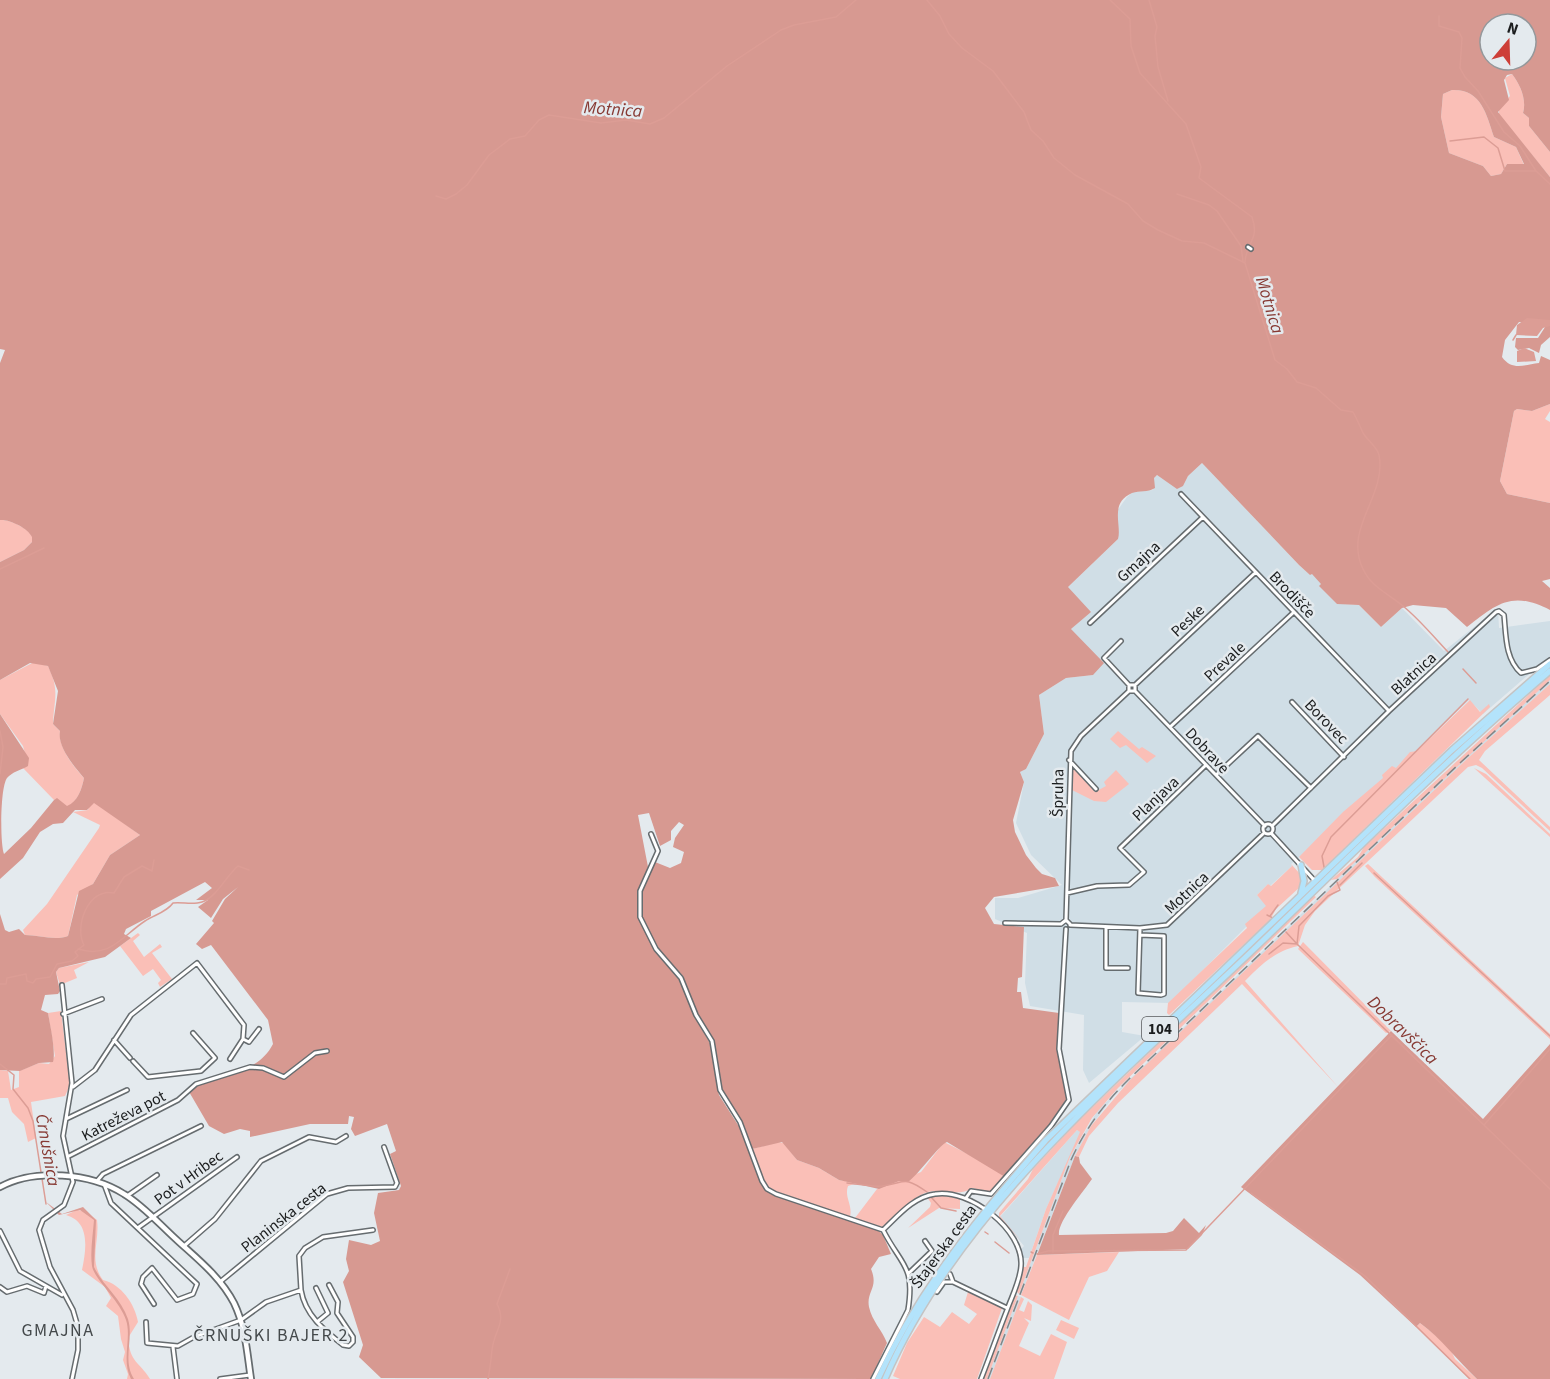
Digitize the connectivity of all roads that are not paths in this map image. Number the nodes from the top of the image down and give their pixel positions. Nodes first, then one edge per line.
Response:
1 (1181, 494) dead end
2 (1203, 517) junction
3 (1256, 573) junction
4 (1294, 612) junction
5 (1090, 622) dead end
6 (1121, 642) dead end
7 (1550, 662) edge
8 (1550, 671) edge
9 (1129, 685) junction
10 (1135, 685) junction
11 (1130, 690) junction
12 (1135, 690) junction
13 (1292, 702) dead end
14 (1389, 711) junction
15 (1170, 727) junction
16 (1344, 757) junction
17 (1069, 760) junction
18 (1206, 765) junction
19 (1216, 775) junction
20 (1311, 788) junction
21 (1096, 789) dead end
22 (1265, 826) junction
23 (1272, 826) junction
24 (1264, 833) junction
25 (1271, 833) junction
26 (651, 834) dead end
27 (1301, 865) junction
28 (1317, 883) junction
29 (1067, 893) junction
30 (1300, 895) junction
31 (1066, 920) junction
32 (1005, 923) dead end
33 (1061, 924) junction
34 (1070, 925) junction
35 (1106, 927) junction
36 (1066, 928) junction
37 (1140, 928) junction
38 (1140, 935) junction
39 (1128, 968) dead end
40 (62, 985) dead end
41 (102, 999) dead end
42 (63, 1014) junction
43 (259, 1029) dead end
44 (193, 1033) dead end
45 (243, 1039) junction
46 (114, 1040) junction
47 (327, 1052) dead end
48 (230, 1059) dead end
49 (72, 1088) junction
50 (127, 1090) dead end
51 (66, 1119) junction
52 (201, 1126) dead end
53 (346, 1136) dead end
54 (384, 1147) dead end
55 (69, 1156) junction
56 (237, 1157) dead end
57 (157, 1175) dead end
58 (73, 1179) junction
59 (96, 1182) junction
60 (104, 1184) junction
61 (0, 1187) edge
62 (127, 1196) junction
63 (966, 1198) junction
64 (988, 1213) junction
65 (152, 1217) junction
66 (139, 1227) junction
67 (373, 1230) dead end
68 (883, 1230) junction
69 (0, 1231) edge
70 (925, 1241) dead end
71 (184, 1246) junction
72 (909, 1273) junction
73 (220, 1282) junction
74 (944, 1282) junction
75 (953, 1282) junction
76 (329, 1285) dead end
77 (46, 1286) junction
78 (0, 1287) edge
79 (316, 1288) dead end
80 (302, 1290) junction
81 (937, 1292) dead end
82 (63, 1296) junction
83 (154, 1304) dead end
84 (1007, 1308) junction
85 (241, 1320) junction
86 (146, 1322) dead end
87 (316, 1322) junction
88 (173, 1347) junction
89 (251, 1377) edge
90 (72, 1379) edge
91 (177, 1379) edge
92 (220, 1379) edge
93 (873, 1379) edge
94 (878, 1379) edge
95 (885, 1379) edge
96 (981, 1379) edge

1 - 2 street, Brodišče
2 - 3 street, Brodišče
2 - 5 street, Gmajna
3 - 4 street, Brodišče
3 - 10 street, Peske
4 - 14 street, Brodišče
4 - 15 street, Prevale
6 - 9 street
7 - 14 street, Blatnica
7 - 28 main road, 104
8 - 28 main road, 104
9 - 10 street
9 - 11 street
10 - 12 street
11 - 12 street
11 - 17 street, Špruha
12 - 15 street, Dobrave
13 - 16 street, Borovec
14 - 16 street, Blatnica
15 - 18 street, Dobrave
16 - 20 street, Blatnica
17 - 21 street
17 - 29 street, Špruha
18 - 19 street, Dobrave
18 - 29 street, Planjava
19 - 20 street
19 - 22 street, Dobrave
20 - 23 street, Blatnica
22 - 23 street
22 - 24 street
23 - 25 street
24 - 25 street
24 - 37 street, Motnica
25 - 27 street
26 - 68 street
27 - 28 street
27 - 30 main road
28 - 30 main road, 104
28 - 64 main road, Štajerska cesta / 104
29 - 31 street, Špruha
30 - 64 main road, Štajerska cesta / 104
31 - 33 street
31 - 34 street
32 - 33 street
33 - 36 street
34 - 35 street, Motnica
34 - 36 street
35 - 37 street, Motnica
35 - 39 street
36 - 63 street
37 - 38 street
38 - 38 street
40 - 42 street
41 - 42 street
42 - 49 street
43 - 45 street
44 - 46 street
45 - 46 street
45 - 48 street
46 - 49 street
47 - 55 street, Katreževa pot
49 - 51 street
50 - 51 street
51 - 55 street
52 - 59 street
53 - 71 street
54 - 73 street, Planinska cesta
55 - 58 street
56 - 65 street, Pot v Hribec
57 - 62 street, Pot v Hribec
58 - 59 street
58 - 61 street
58 - 82 street
59 - 60 street
60 - 62 street
60 - 66 street
62 - 65 street
63 - 64 street
63 - 68 street
64 - 84 street
64 - 94 main road, Štajerska cesta / 104
64 - 95 main road, Štajerska cesta / 104
65 - 66 street, Pot v Hribec
65 - 71 street
66 - 83 street
67 - 80 street
68 - 72 street
69 - 77 street
70 - 72 street
71 - 73 street
72 - 93 street
73 - 85 street
74 - 75 street
74 - 75 street
74 - 81 street
75 - 84 street
76 - 87 street
77 - 78 street
77 - 82 street
79 - 87 street
80 - 85 street
80 - 87 street
82 - 90 street
84 - 96 street
85 - 88 street
85 - 89 street
86 - 88 street
88 - 91 street
89 - 92 street

